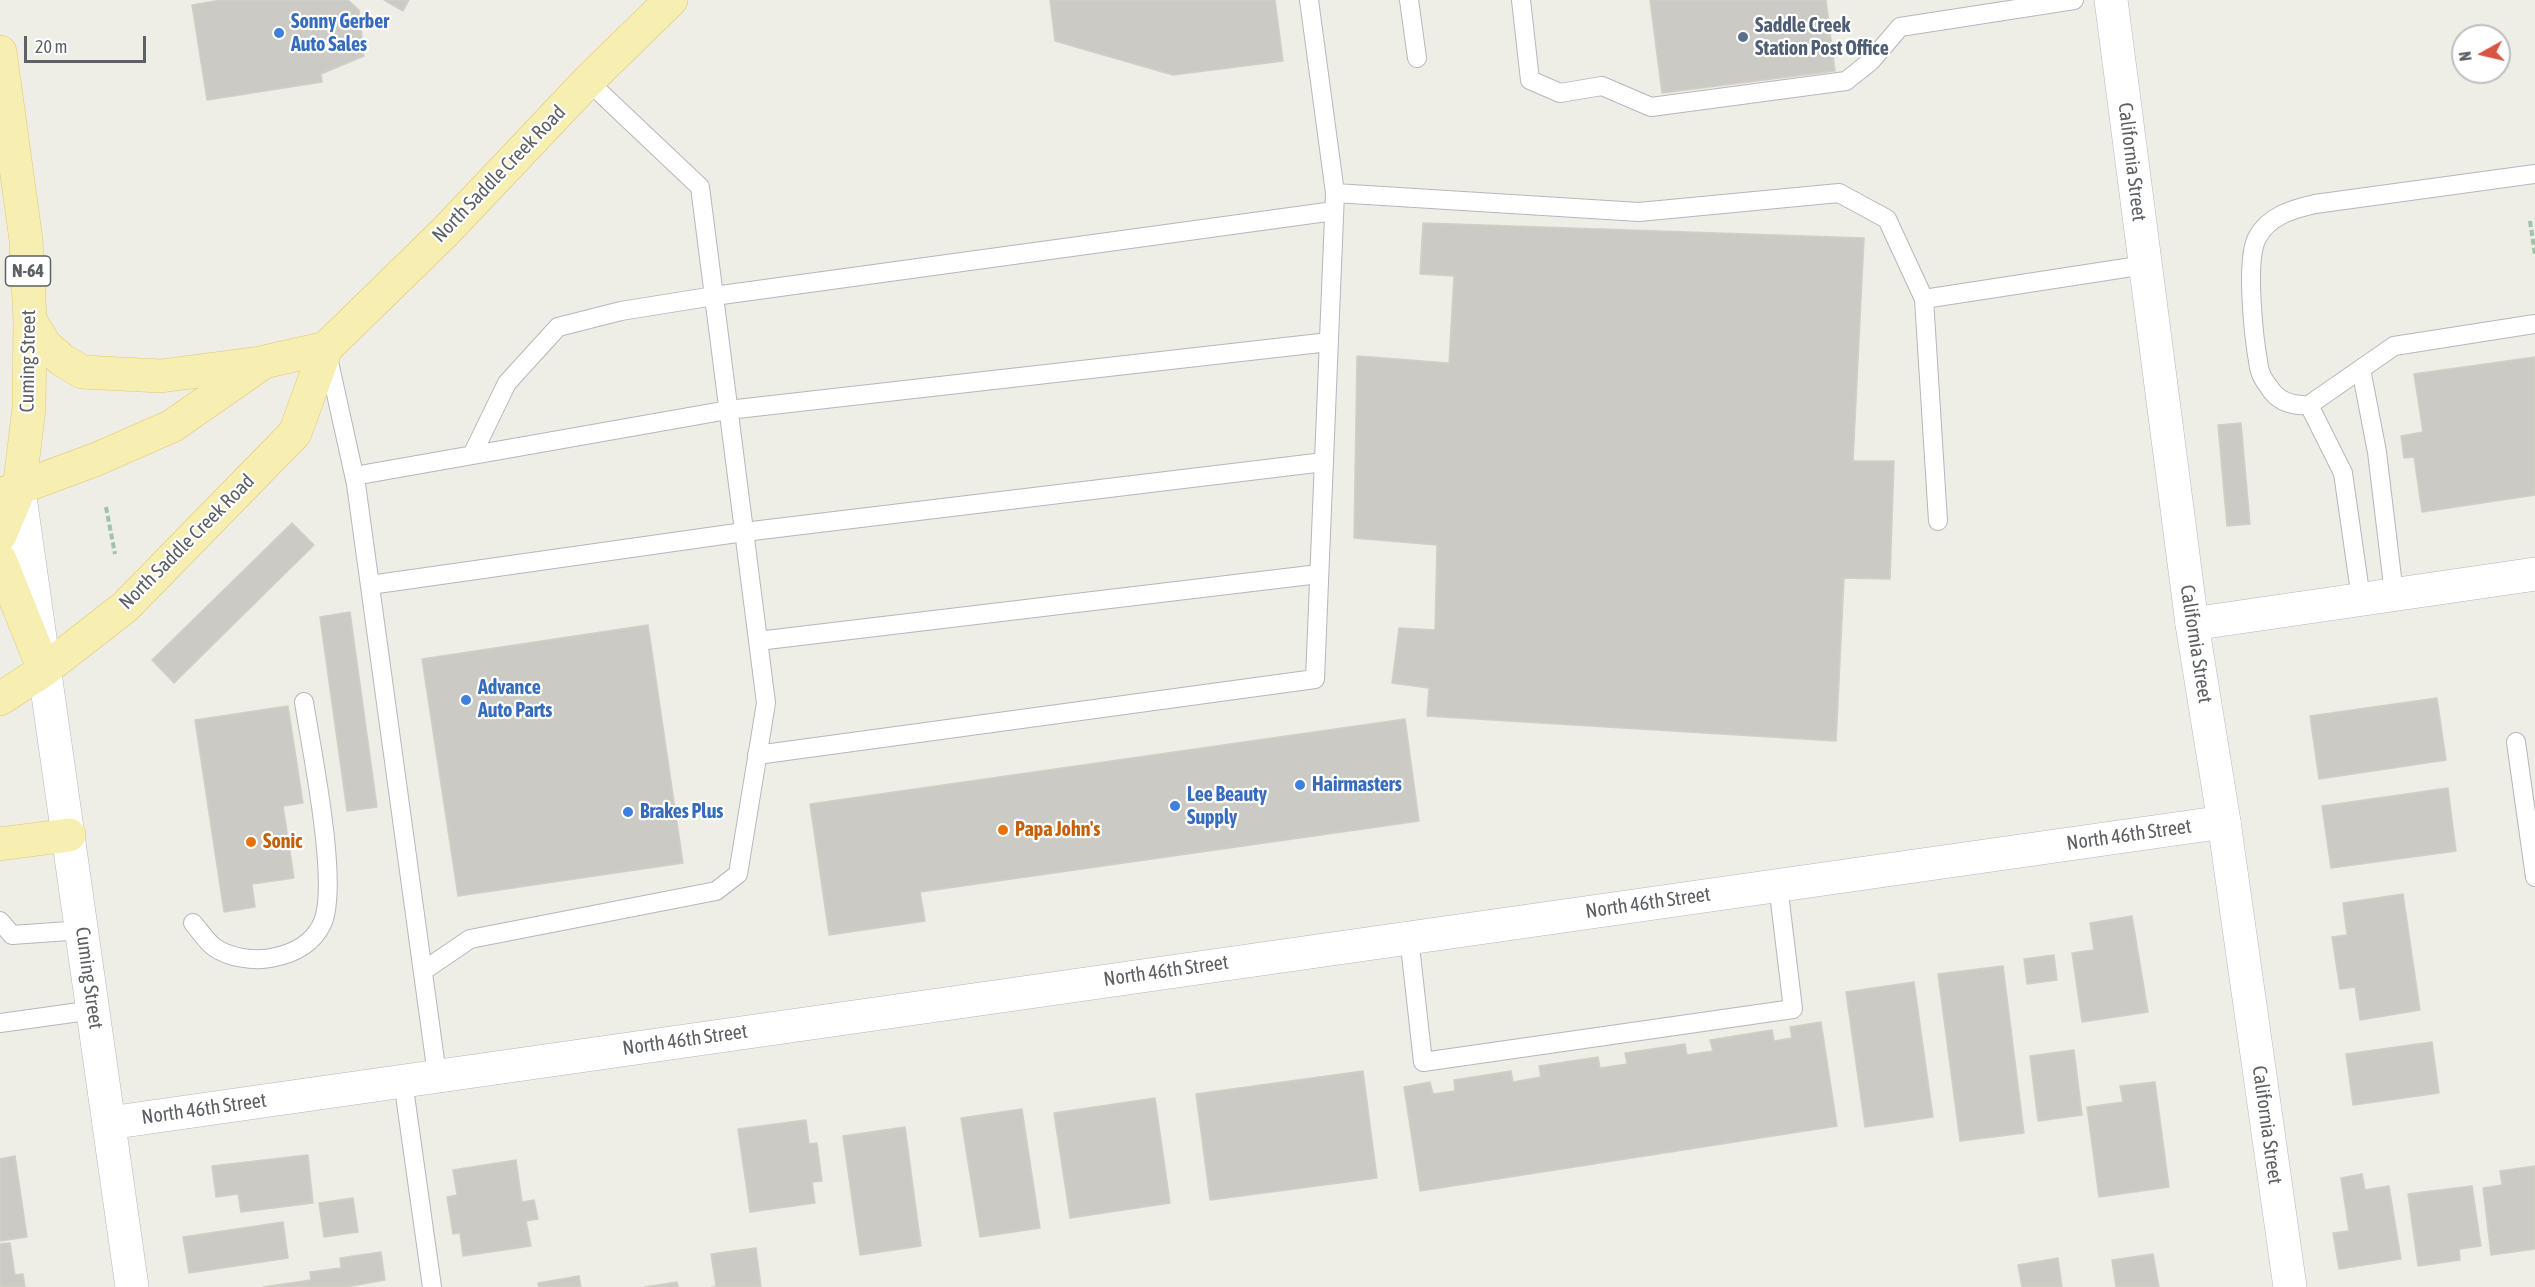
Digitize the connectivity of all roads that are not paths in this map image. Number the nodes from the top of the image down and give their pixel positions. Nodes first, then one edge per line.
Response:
1 (671, 0) edge
2 (1309, 0) edge
3 (1409, 0) edge
4 (1521, 0) edge
5 (2074, 0) edge
6 (2111, 0) edge
7 (1988, 7) edge
8 (0, 52) edge
9 (1417, 58) dead end
10 (588, 81) junction
11 (2535, 174) edge
12 (1334, 202) junction
13 (2145, 265) junction
14 (714, 296) junction
15 (1924, 300) junction
16 (30, 320) junction
17 (2535, 324) edge
18 (1329, 342) junction
19 (326, 348) junction
20 (264, 362) junction
21 (2361, 369) junction
22 (2309, 405) junction
23 (728, 410) junction
24 (472, 455) junction
25 (1324, 462) junction
26 (354, 476) junction
27 (9, 493) edge
28 (1938, 521) dead end
29 (744, 532) junction
30 (0, 535) edge
31 (0, 560) edge
32 (1319, 574) junction
33 (2535, 574) edge
34 (370, 585) junction
35 (2394, 594) junction
36 (2361, 600) junction
37 (2192, 624) junction
38 (758, 641) junction
39 (44, 670) junction
40 (0, 699) edge
41 (304, 702) dead end
42 (2516, 742) dead end
43 (757, 755) junction
44 (2224, 822) junction
45 (69, 836) junction
46 (0, 844) edge
47 (2535, 877) edge
48 (1778, 885) junction
49 (0, 921) edge
50 (193, 923) dead end
51 (83, 930) junction
52 (1409, 937) junction
53 (423, 971) junction
54 (94, 1010) junction
55 (0, 1023) edge
56 (437, 1075) junction
57 (404, 1081) junction
58 (109, 1123) junction
59 (132, 1287) edge
60 (432, 1287) edge
61 (2290, 1287) edge

1 - 10 main road, North Saddle Creek Road
2 - 12 lane
3 - 9 lane
4 - 7 lane
5 - 7 lane
6 - 13 street, California Street
8 - 16 main road, Cuming Street / N-64
10 - 14 lane
10 - 19 main road, North Saddle Creek Road
11 - 22 lane
12 - 14 lane
12 - 15 lane
12 - 18 lane
13 - 15 lane
13 - 37 street, California Street
14 - 23 lane
14 - 24 lane
15 - 28 lane
16 - 20 main road
16 - 27 main road, Cuming Street / N-64
17 - 21 lane
18 - 23 lane
18 - 25 lane
19 - 20 main road
19 - 26 lane
19 - 39 main road, North Saddle Creek Road
20 - 27 main road
21 - 22 lane
21 - 35 lane
22 - 36 lane
23 - 24 lane
23 - 29 lane
24 - 26 lane
25 - 29 lane
25 - 32 lane
26 - 34 lane
27 - 30 main road, N-64
27 - 39 street, Cuming Street
29 - 34 lane
29 - 38 lane
31 - 39 main road, Cuming Street
32 - 38 lane
32 - 43 lane
33 - 35 street
34 - 53 lane
35 - 36 street
36 - 37 street
37 - 44 street, California Street
38 - 43 lane
39 - 40 main road, North Saddle Creek Road
39 - 45 street, Cuming Street
41 - 50 lane
42 - 47 lane
43 - 53 lane
44 - 48 street, North 46th Street
44 - 61 street, California Street
45 - 46 main road
45 - 51 street, Cuming Street
48 - 52 street, North 46th Street
48 - 52 lane
49 - 51 lane
51 - 54 street, Cuming Street
52 - 56 street, North 46th Street
53 - 56 lane
54 - 55 lane
54 - 58 street, Cuming Street
56 - 57 street, North 46th Street
57 - 58 street, North 46th Street
57 - 60 lane
58 - 59 street, Cuming Street

